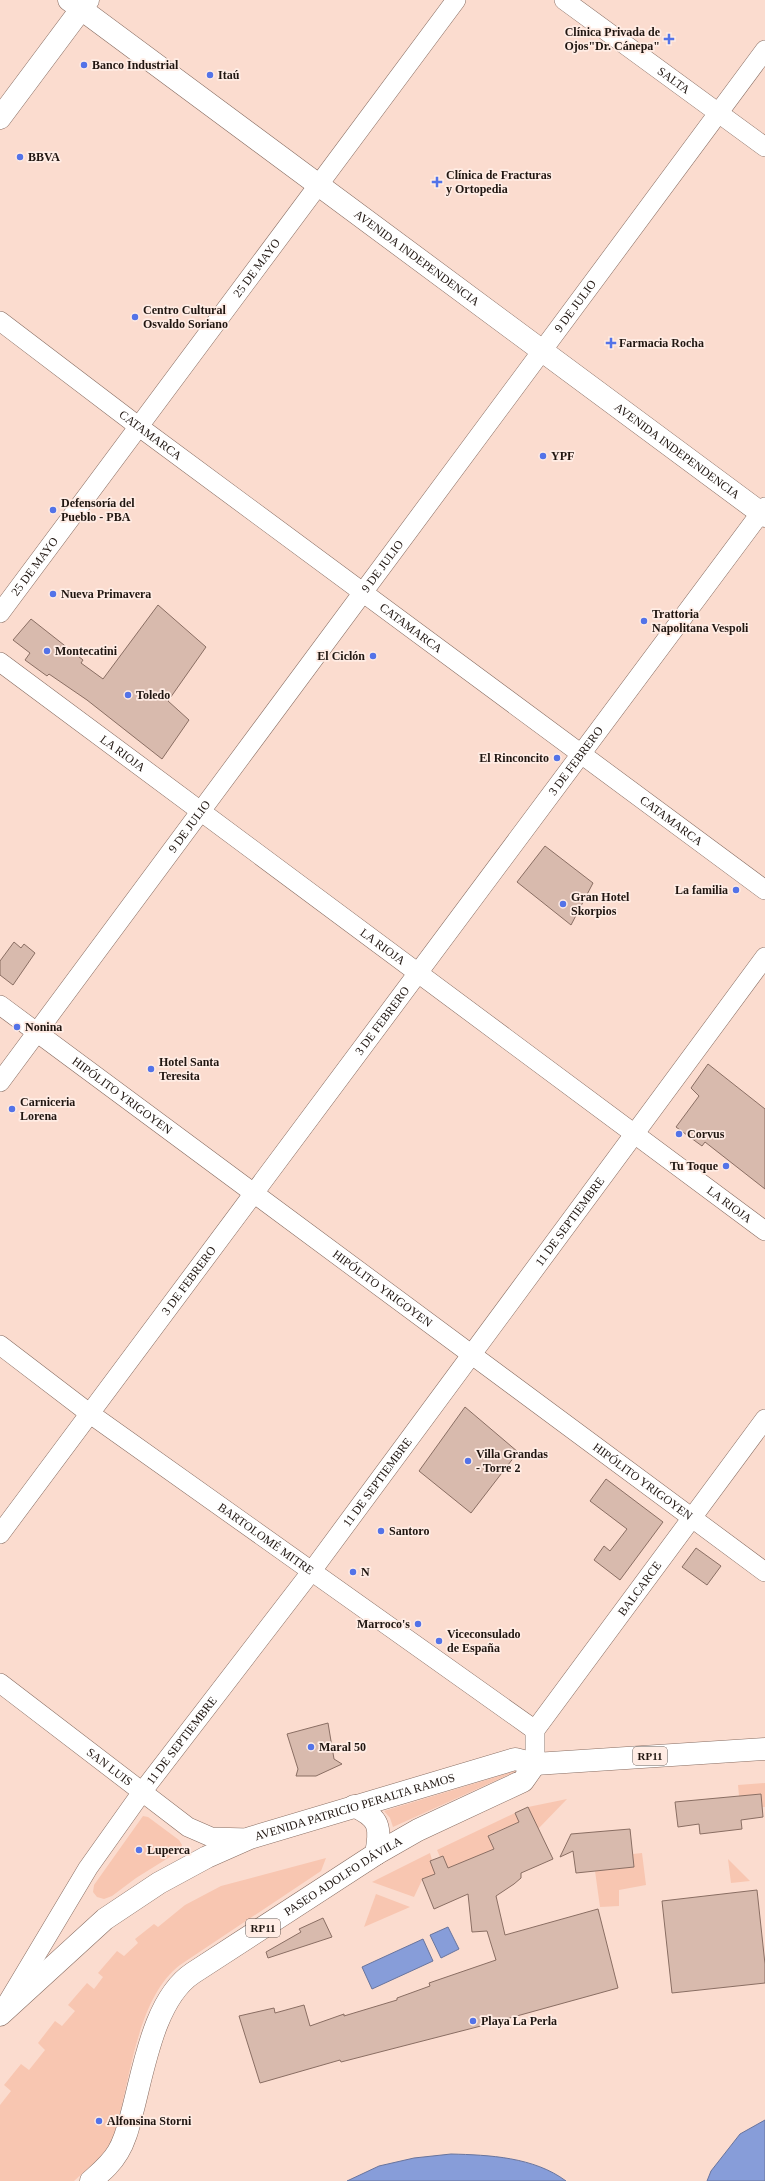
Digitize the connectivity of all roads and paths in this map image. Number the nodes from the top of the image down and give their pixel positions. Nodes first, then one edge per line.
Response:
1 (456, 0) edge
2 (564, 0) edge
3 (79, 3) edge
4 (765, 50) edge
5 (719, 112) junction
6 (0, 118) edge
7 (765, 147) edge
8 (317, 186) junction
9 (0, 321) edge
10 (543, 350) junction
11 (138, 426) junction
12 (764, 512) edge
13 (364, 591) junction
14 (0, 613) edge
15 (0, 662) edge
16 (582, 753) junction
17 (202, 812) junction
18 (765, 890) edge
19 (765, 957) edge
20 (418, 973) junction
21 (0, 1005) edge
22 (37, 1033) junction
23 (0, 1082) edge
24 (635, 1134) junction
25 (253, 1194) junction
26 (765, 1231) edge
27 (0, 1345) edge
28 (470, 1355) junction
29 (89, 1413) junction
30 (765, 1419) edge
31 (690, 1519) junction
32 (0, 1534) edge
33 (311, 1572) junction
34 (765, 1572) edge
35 (0, 1683) edge
36 (534, 1730) junction
37 (765, 1749) edge
38 (535, 1764) junction
39 (142, 1792) junction
40 (354, 1806) junction
41 (250, 1838) junction
42 (376, 1854) junction
43 (0, 2015) edge
44 (91, 2181) edge

1 - 8 street, 25 DE MAYO
2 - 5 street, SALTA
3 - 6 main road
3 - 8 main road, AVENIDA INDEPENDENCIA
4 - 5 street, 9 DE JULIO
5 - 7 street, SALTA
5 - 10 street, 9 DE JULIO
8 - 10 main road, AVENIDA INDEPENDENCIA
8 - 11 street, 25 DE MAYO
9 - 11 street, CATAMARCA
10 - 12 main road, AVENIDA INDEPENDENCIA
10 - 13 street, 9 DE JULIO
11 - 13 street, CATAMARCA
11 - 14 street, 25 DE MAYO
12 - 16 street, 3 DE FEBRERO
13 - 16 street, CATAMARCA
13 - 17 street, 9 DE JULIO
15 - 17 street, LA RIOJA
16 - 18 street, CATAMARCA
16 - 20 street, 3 DE FEBRERO
17 - 20 street, LA RIOJA
17 - 22 street, 9 DE JULIO
19 - 24 street, 11 DE SEPTIEMBRE
20 - 24 street, LA RIOJA
20 - 25 street, 3 DE FEBRERO
21 - 22 street, HIPÓLITO YRIGOYEN
22 - 23 street, 9 DE JULIO
22 - 25 street, HIPÓLITO YRIGOYEN
24 - 26 street, LA RIOJA
24 - 28 street, 11 DE SEPTIEMBRE
25 - 28 street, HIPÓLITO YRIGOYEN
25 - 29 street, 3 DE FEBRERO
27 - 29 street, BARTOLOMÉ MITRE
28 - 31 street, HIPÓLITO YRIGOYEN
28 - 33 street, 11 DE SEPTIEMBRE
29 - 32 street, 3 DE FEBRERO
29 - 33 street, BARTOLOMÉ MITRE
30 - 31 street, BALCARCE
31 - 34 street, HIPÓLITO YRIGOYEN
31 - 36 street, BALCARCE
33 - 36 street, BARTOLOMÉ MITRE
33 - 39 street, 11 DE SEPTIEMBRE
35 - 39 street, SAN LUIS
36 - 38 street
37 - 38 main road, AVENIDA PATRICIO PERALTA RAMOS / RP11
38 - 40 main road, AVENIDA PATRICIO PERALTA RAMOS / RP11
38 - 42 main road, PASEO ADOLFO DÁVILA / RP11
39 - 41 street, SAN LUIS
39 - 43 street, 11 DE SEPTIEMBRE
40 - 41 main road, AVENIDA PATRICIO PERALTA RAMOS / RP11
40 - 42 main road
41 - 43 main road, AVENIDA PATRICIO PERALTA RAMOS / RP11
42 - 44 main road, PASEO ADOLFO DÁVILA / RP11

